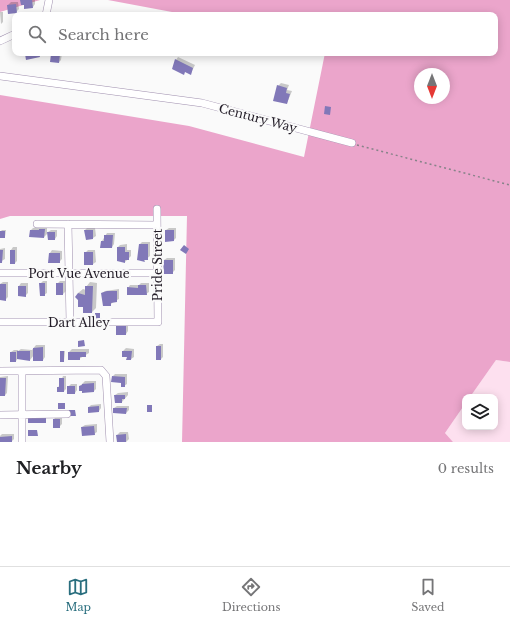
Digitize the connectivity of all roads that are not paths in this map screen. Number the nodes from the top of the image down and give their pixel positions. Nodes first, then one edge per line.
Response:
1 (49, 0) edge
2 (47, 12) edge
3 (12, 35) edge
4 (0, 41) edge
5 (0, 76) edge
6 (352, 143) road end
7 (157, 209) dead end
8 (37, 224) dead end
9 (68, 224) junction
10 (157, 225) junction
11 (0, 273) edge
12 (69, 273) junction
13 (158, 273) junction
14 (0, 322) edge
15 (70, 322) junction
16 (158, 322) joint
17 (0, 371) edge
18 (22, 371) junction
19 (22, 414) junction
20 (67, 414) dead end
21 (0, 415) edge
22 (22, 442) edge
23 (110, 442) edge

1 - 2 street
3 - 4 street
5 - 6 street, Century Way
7 - 10 street, Pride Street
8 - 9 street
9 - 10 street
9 - 12 street
10 - 13 street, Pride Street
11 - 12 street, Port Vue Avenue
12 - 13 street, Port Vue Avenue
12 - 15 street
13 - 16 street, Pride Street
14 - 15 street, Dart Alley
15 - 16 street, Dart Alley
17 - 18 street
18 - 19 street
18 - 23 street
19 - 20 street
19 - 21 street
19 - 22 street

